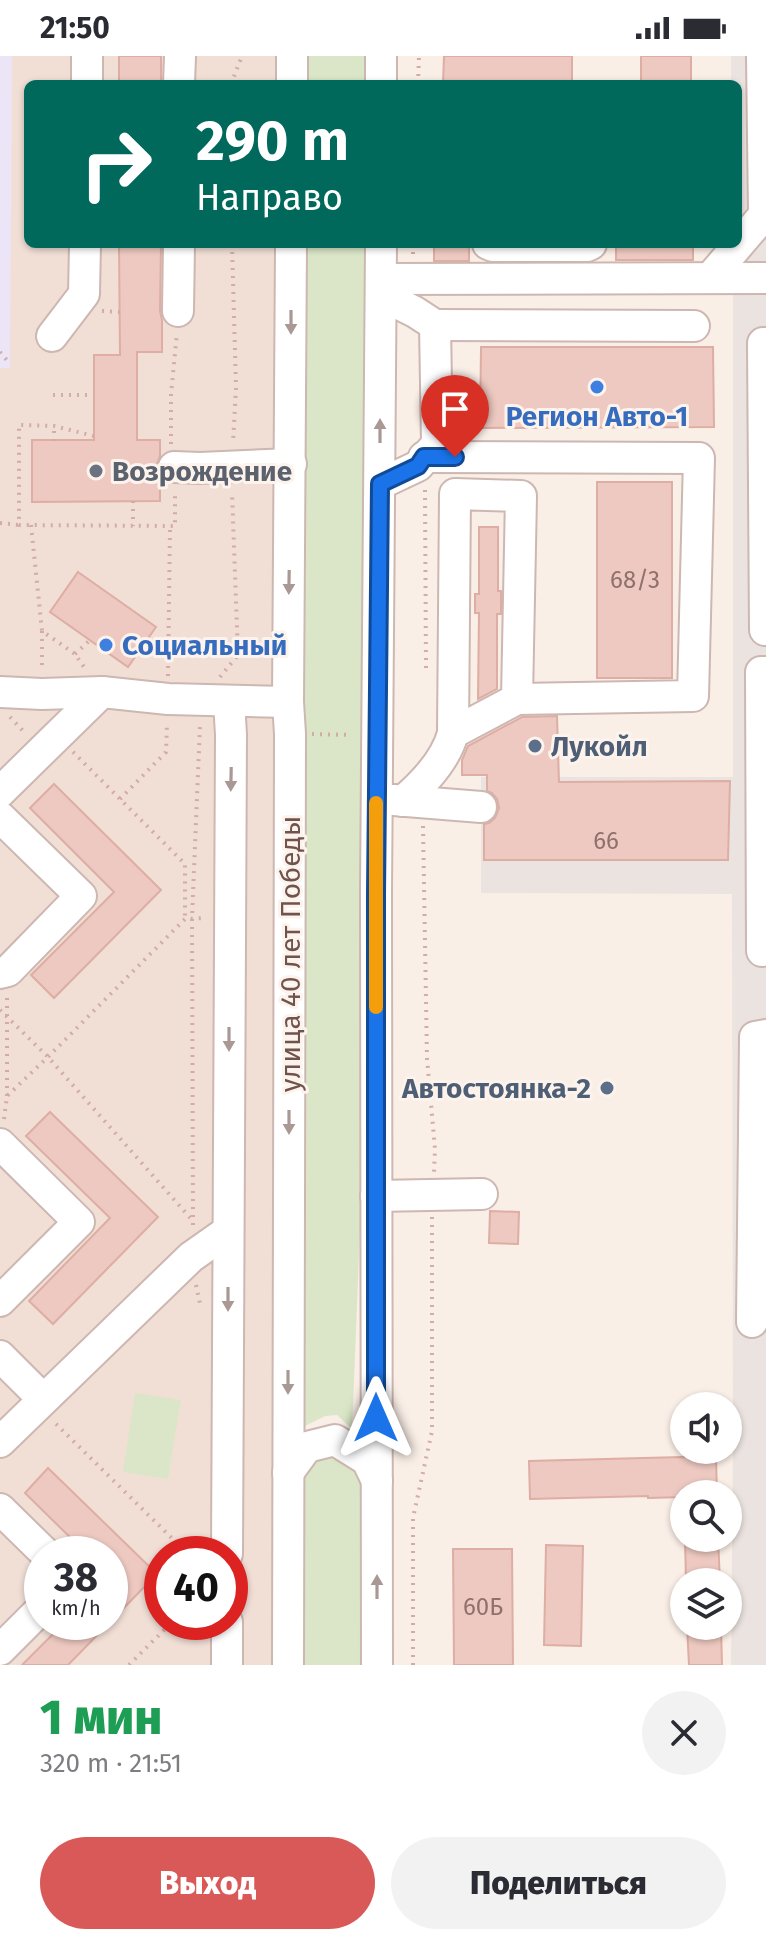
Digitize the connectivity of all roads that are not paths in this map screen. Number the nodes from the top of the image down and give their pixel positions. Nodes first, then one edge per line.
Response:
1 (87, 56) edge
2 (180, 56) edge
3 (292, 56) edge
4 (381, 56) edge
5 (763, 75) edge
6 (87, 80) edge
7 (179, 80) edge
8 (292, 80) edge
9 (381, 80) edge
10 (765, 149) edge
11 (765, 215) edge
12 (742, 241) edge
13 (85, 248) edge
14 (179, 248) edge
15 (291, 248) edge
16 (381, 248) edge
17 (736, 248) edge
18 (710, 278) junction
19 (766, 278) edge
20 (381, 287) junction
21 (178, 311) road end
22 (435, 325) junction
23 (694, 326) dead end
24 (52, 336) dead end
25 (766, 343) edge
26 (424, 457) junction
27 (291, 464) junction
28 (174, 467) road end
29 (380, 484) junction
30 (765, 573) edge
31 (766, 630) edge
32 (766, 672) edge
33 (102, 692) junction
34 (517, 699) junction
35 (1, 701) edge
36 (229, 701) junction
37 (288, 702) junction
38 (453, 733) junction
39 (0, 792) edge
40 (390, 800) junction
41 (481, 807) dead end
42 (0, 817) edge
43 (762, 951) dead end
44 (4, 972) edge
45 (766, 1035) edge
46 (0, 1144) edge
47 (760, 1170) edge
48 (482, 1194) dead end
49 (376, 1196) junction
50 (228, 1231) junction
51 (0, 1301) edge
52 (752, 1322) dead end
53 (0, 1356) edge
54 (40, 1402) junction
55 (0, 1442) edge
56 (288, 1473) junction
57 (377, 1481) junction
58 (0, 1509) edge
59 (28, 1536) edge
60 (227, 1536) edge
61 (24, 1626) edge
62 (227, 1640) edge
63 (0, 1650) edge
64 (227, 1665) edge
65 (288, 1665) edge
66 (377, 1665) edge

1 - 6 street
2 - 7 street
3 - 8 street
4 - 9 street
5 - 10 street
10 - 11 street
11 - 12 street
13 - 24 street
14 - 21 street
15 -> 27 street, улица 40 лет Победы
16 - 20 street
17 - 18 street
18 - 19 street
18 - 20 street
20 - 22 street
29 -> 20 street
22 - 23 street
22 - 26 street
25 - 30 street
26 - 29 street
26 - 34 street
27 - 28 street
27 -> 37 street, улица 40 лет Победы
29 - 40 street
30 - 31 street
32 - 43 street
33 - 35 street
33 - 36 street
33 - 39 street
34 - 38 street
34 - 38 street
36 - 37 street
36 -> 50 street
37 -> 56 street, улица 40 лет Победы
38 - 40 street
40 - 41 street
40 - 49 street
42 - 44 street
45 - 47 street
46 - 51 street
47 - 52 street
48 - 49 street
49 - 57 street
50 - 54 street
50 -> 60 street
53 - 54 street
54 - 55 street
56 - 57 street
56 - 65 street, улица 40 лет Победы
66 -> 57 street
58 - 59 street
61 - 63 street
62 - 64 street

